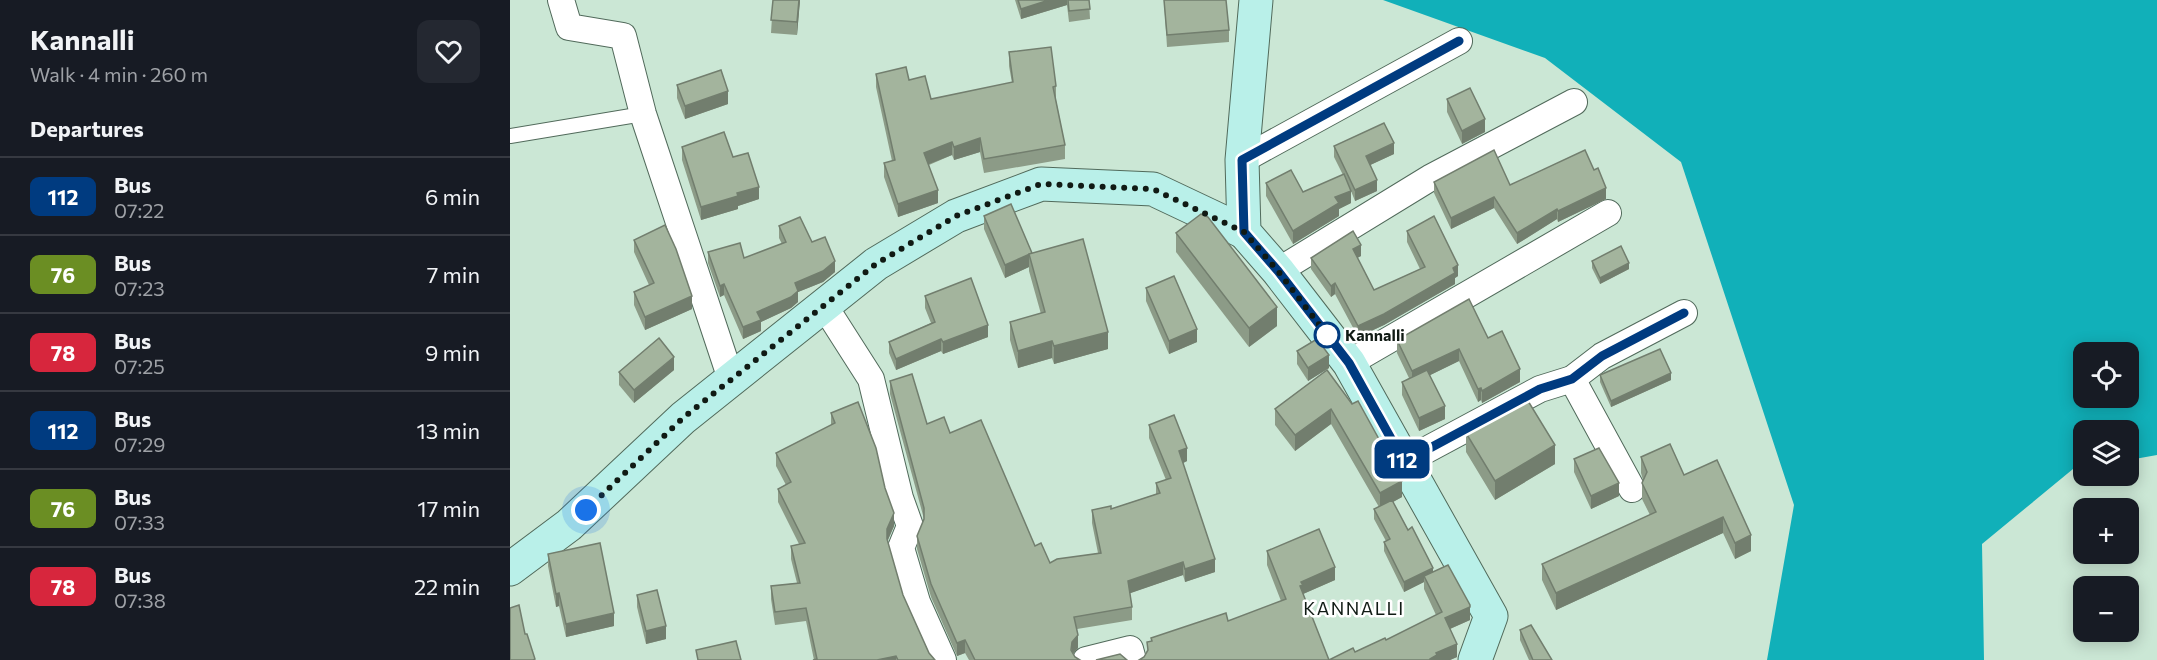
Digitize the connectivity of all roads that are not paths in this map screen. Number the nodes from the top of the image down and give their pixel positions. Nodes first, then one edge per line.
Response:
1 (561, 0) edge
2 (1256, 0) edge
3 (1459, 41) dead end
4 (1574, 102) dead end
5 (643, 114) junction
6 (510, 136) edge
7 (1242, 160) junction
8 (1608, 213) dead end
9 (1244, 232) junction
10 (1278, 271) junction
11 (825, 307) junction
12 (1684, 313) dead end
13 (1349, 363) junction
14 (1572, 379) junction
15 (731, 380) junction
16 (1404, 462) junction
17 (1632, 489) dead end
18 (510, 569) edge
19 (943, 660) edge
20 (1086, 660) edge
21 (1133, 660) edge
22 (1475, 660) edge

1 - 5 street
2 - 7 street
3 - 7 street
4 - 10 street
5 - 6 lane
5 - 15 street
7 - 9 street
8 - 13 street
9 - 10 street
9 - 11 street
10 - 13 street
11 - 15 street
11 - 19 street
12 - 14 street
13 - 16 street
14 - 16 street
14 - 17 street
15 - 18 street
16 - 22 street
20 - 21 street

